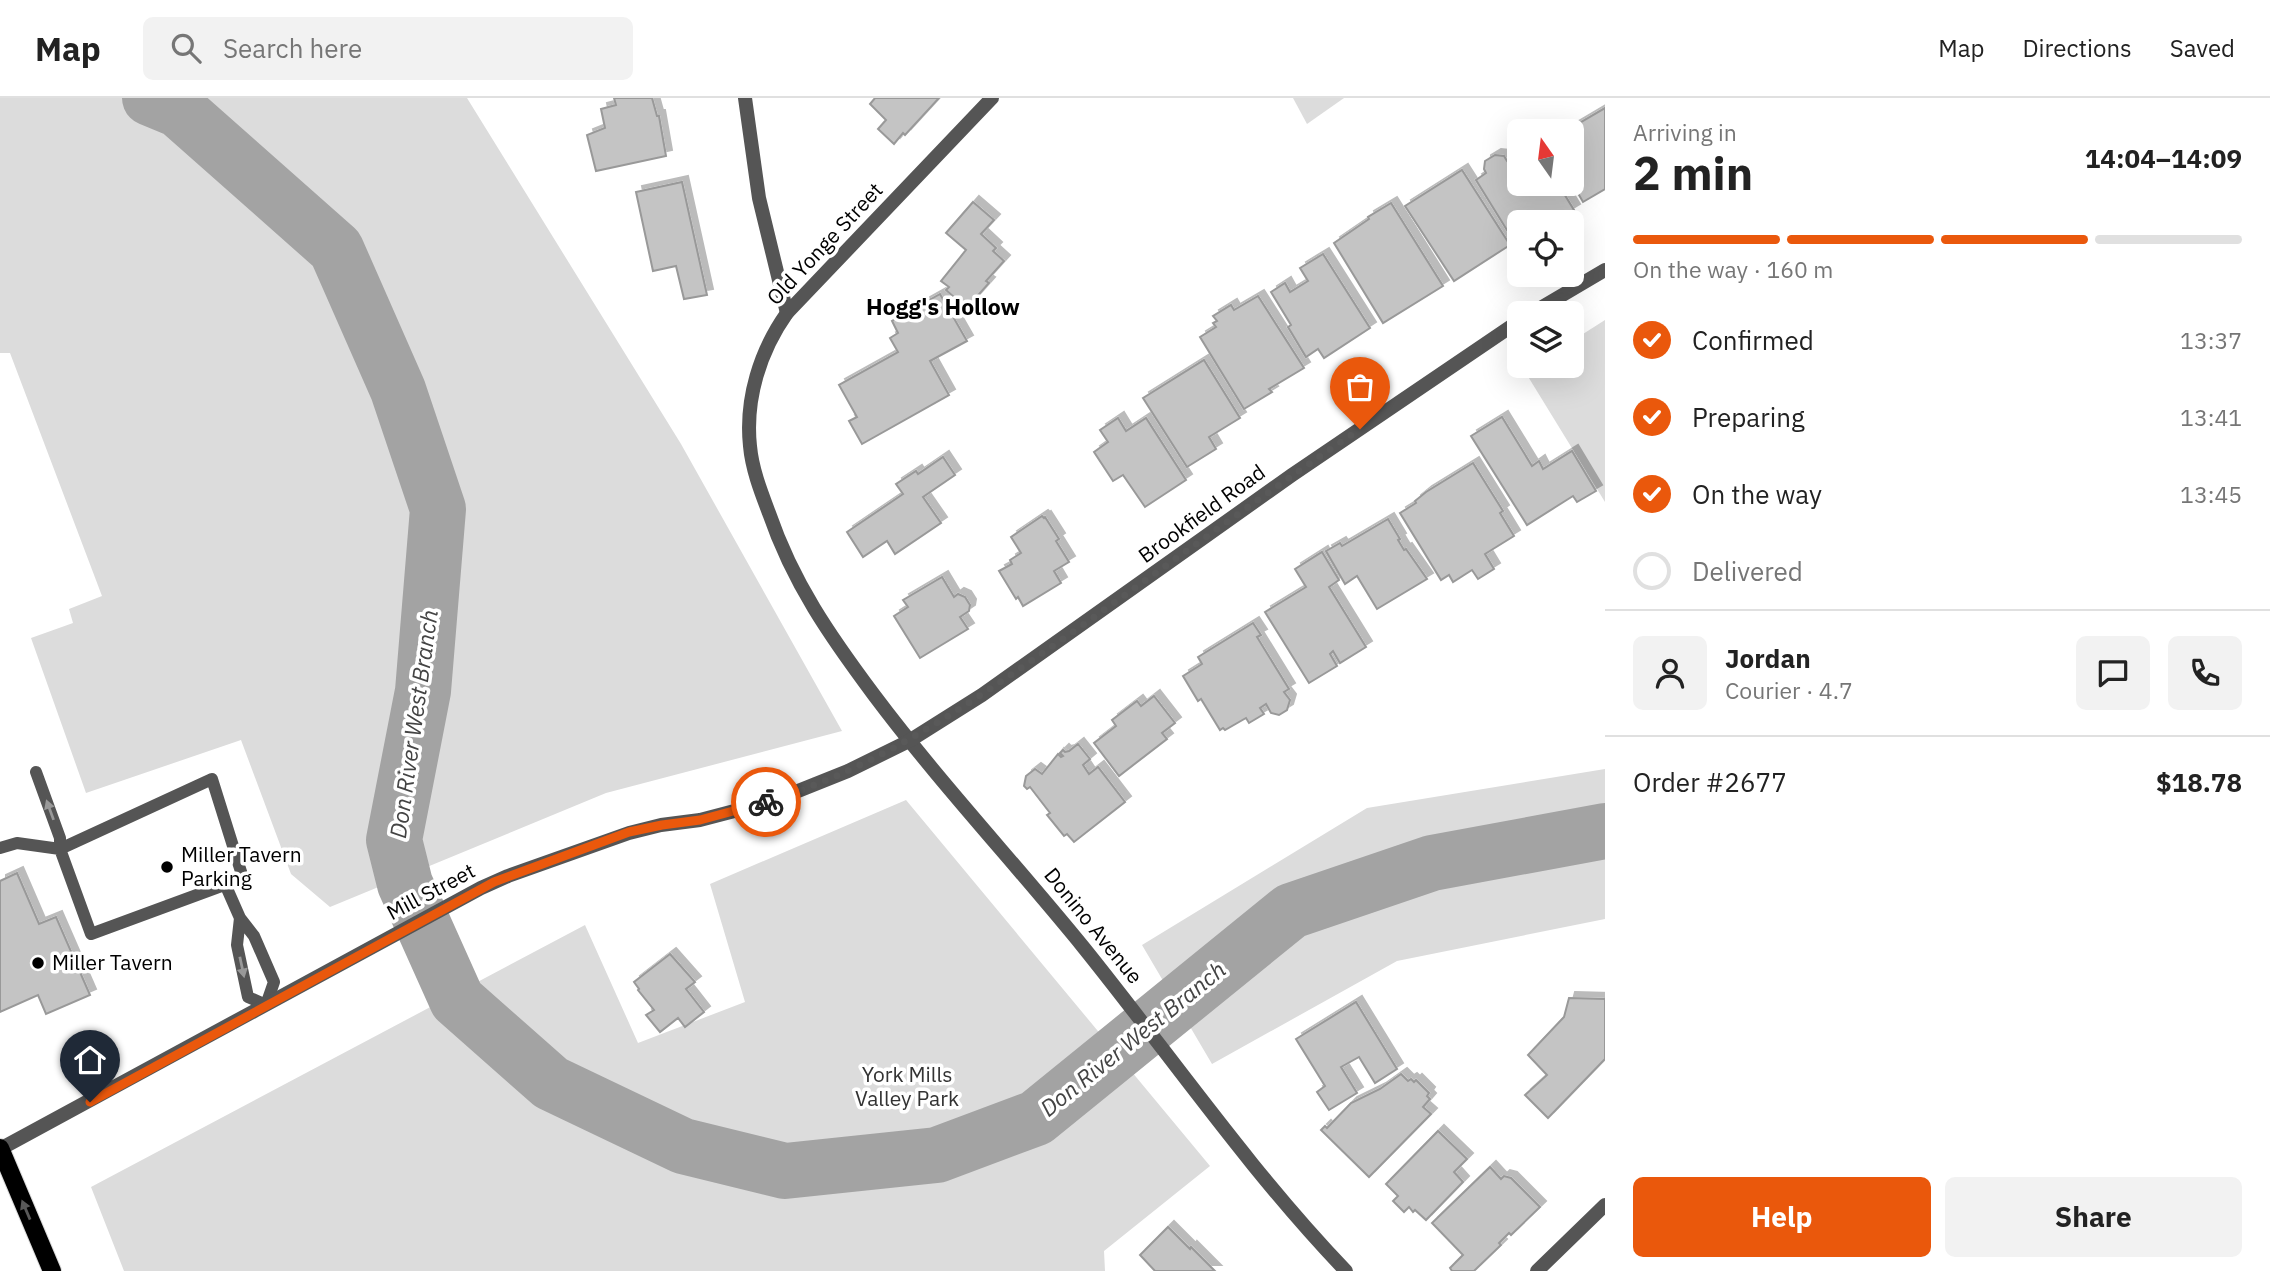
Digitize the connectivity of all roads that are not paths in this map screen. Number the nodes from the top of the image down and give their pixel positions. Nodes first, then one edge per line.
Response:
1 (745, 98) edge
2 (992, 98) edge
3 (1605, 270) edge
4 (1552, 301) edge
5 (787, 313) junction
6 (1507, 329) edge
7 (909, 741) junction
8 (36, 772) dead end
9 (0, 848) edge
10 (60, 849) junction
11 (225, 884) junction
12 (240, 918) junction
13 (266, 1005) junction
14 (0, 1149) edge
15 (1605, 1205) edge
16 (52, 1271) edge
17 (1346, 1271) edge
18 (1537, 1271) edge

1 - 5 street
2 - 5 street, Old Yonge Street
3 - 4 street
5 - 7 street, Old Yonge Street
6 - 7 street, Brookfield Road
7 - 13 street, Mill Street
7 - 17 street, Donino Avenue
10 -> 8 lane
9 - 10 lane
10 - 11 lane
10 - 11 lane
11 - 12 lane
12 - 13 lane
12 -> 13 lane
13 - 14 street, Mill Street
16 -> 14 main road
15 - 18 street

